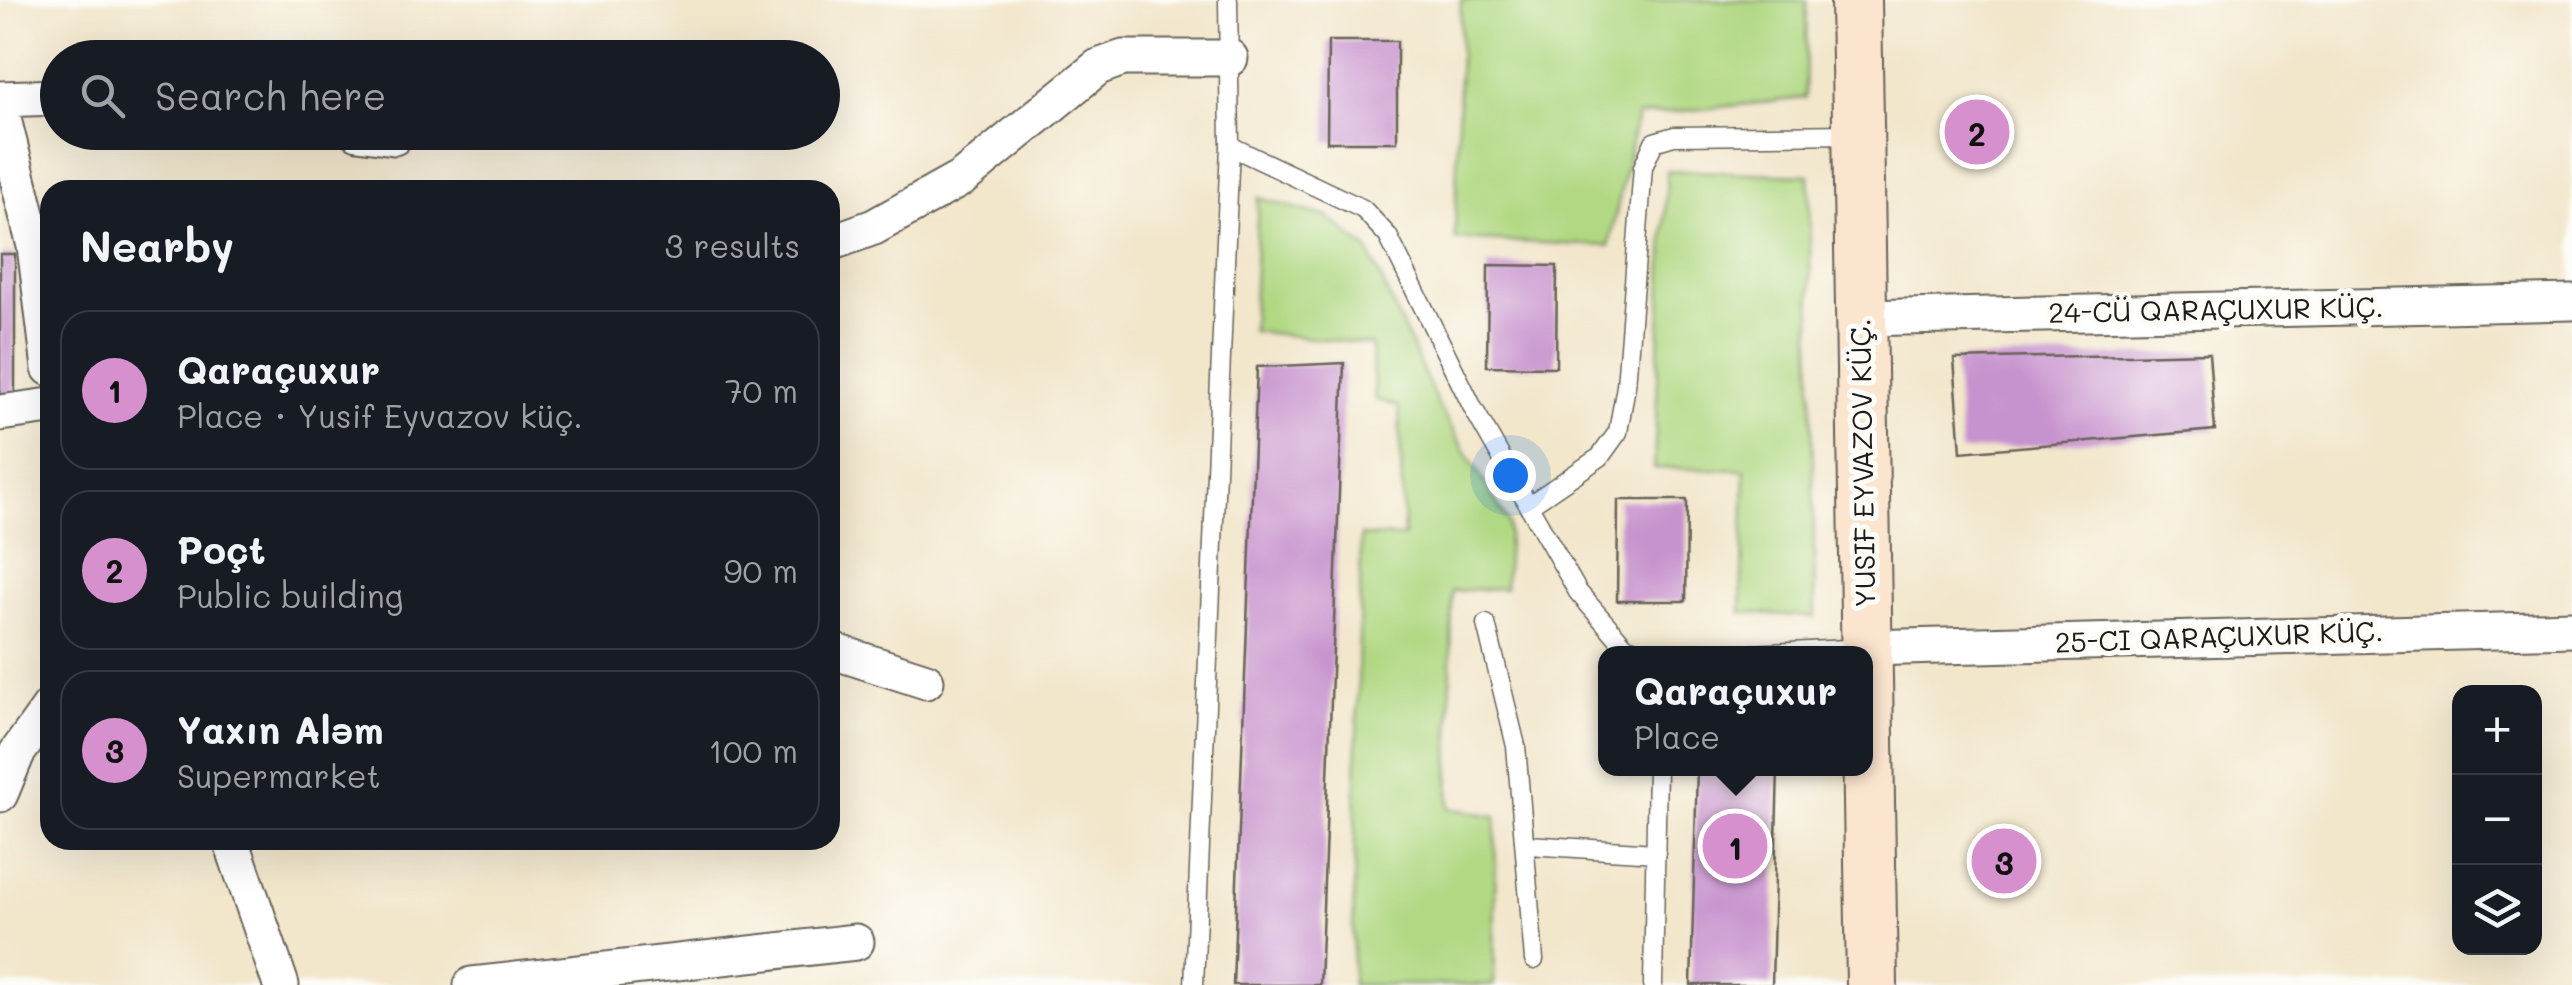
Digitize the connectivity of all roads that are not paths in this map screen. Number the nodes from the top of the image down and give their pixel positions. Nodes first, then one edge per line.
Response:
1 (1228, 0) edge
2 (1856, 0) edge
3 (1230, 58) junction
4 (40, 98) edge
5 (0, 99) edge
6 (0, 107) edge
7 (1857, 134) junction
8 (1230, 146) junction
9 (13, 203) edge
10 (840, 239) edge
11 (40, 284) edge
12 (2572, 302) edge
13 (1861, 318) junction
14 (40, 407) edge
15 (0, 413) edge
16 (1528, 506) junction
17 (1486, 624) dead end
18 (2572, 629) edge
19 (1625, 646) edge
20 (1866, 646) edge
21 (1873, 648) edge
22 (840, 653) edge
23 (926, 680) dead end
24 (40, 721) edge
25 (1658, 776) edge
26 (1868, 776) edge
27 (0, 794) edge
28 (1528, 845) junction
29 (234, 850) edge
30 (1656, 853) junction
31 (856, 942) dead end
32 (1534, 960) dead end
33 (281, 985) edge
34 (472, 985) edge
35 (1194, 985) edge
36 (1653, 985) edge
37 (1872, 985) edge

1 - 3 lane
2 - 7 street, YUSIF EYVAZOV KÜÇ.
3 - 8 lane
3 - 10 street
4 - 5 street
6 - 9 street
7 - 13 street, YUSIF EYVAZOV KÜÇ.
7 - 16 lane
8 - 16 lane
8 - 35 lane
9 - 11 street
12 - 13 street, 24-CÜ QARAÇUXUR KÜÇ.
13 - 20 street, YUSIF EYVAZOV KÜÇ.
14 - 15 street
16 - 19 lane
17 - 28 lane
18 - 21 street, 25-CI QARAÇUXUR KÜÇ.
22 - 23 street
24 - 27 street
25 - 30 lane
26 - 37 street, YUSIF EYVAZOV KÜÇ.
28 - 30 lane
28 - 32 lane
29 - 33 street
30 - 36 lane
31 - 34 street

